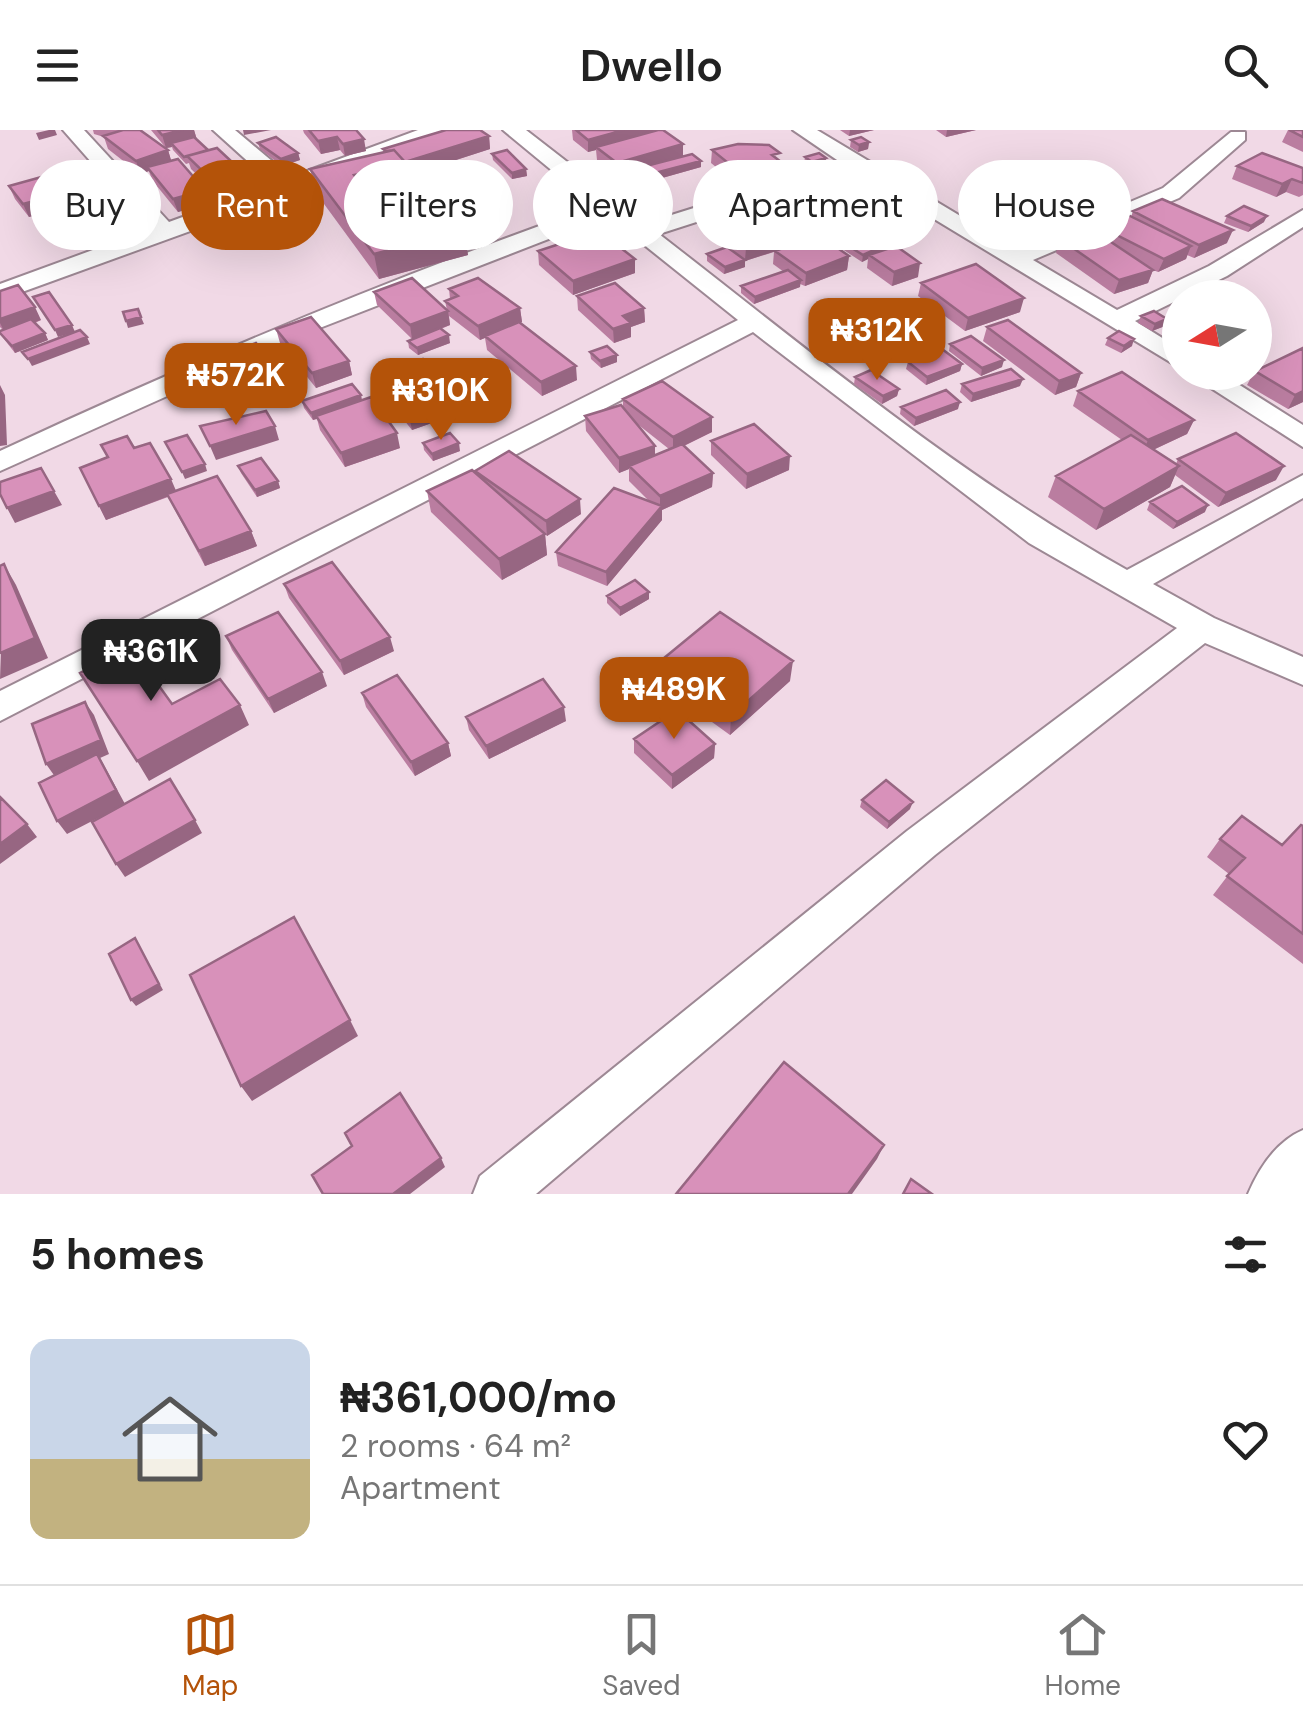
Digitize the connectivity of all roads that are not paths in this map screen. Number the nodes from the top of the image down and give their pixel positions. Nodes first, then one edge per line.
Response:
1 (74, 130) edge
2 (223, 130) edge
3 (437, 130) edge
4 (513, 130) edge
5 (803, 130) edge
6 (1238, 136) dead end
7 (259, 160) edge
8 (552, 160) edge
9 (852, 160) edge
10 (324, 173) edge
11 (938, 213) edge
12 (1303, 217) edge
13 (181, 226) edge
14 (164, 232) junction
15 (533, 235) edge
16 (669, 250) edge
17 (1016, 260) junction
18 (0, 293) edge
19 (757, 320) junction
20 (1116, 320) junction
21 (1162, 349) edge
22 (1227, 390) edge
23 (1303, 438) edge
24 (0, 462) edge
25 (1303, 485) edge
26 (1126, 585) junction
27 (1202, 627) junction
28 (1303, 672) edge
29 (0, 707) edge
30 (1303, 1154) edge
31 (498, 1194) edge
32 (1272, 1194) edge

1 - 14 street
2 - 7 street
3 - 10 street
4 - 8 street
5 - 9 street
6 - 17 street
11 - 17 street
12 - 20 street
13 - 14 street
14 - 18 street
15 - 24 street
16 - 19 street
17 - 20 street
19 - 26 street
19 - 29 street
20 - 21 street
22 - 23 street
25 - 26 street
26 - 27 street
27 - 28 street
27 - 31 street
30 - 32 street

